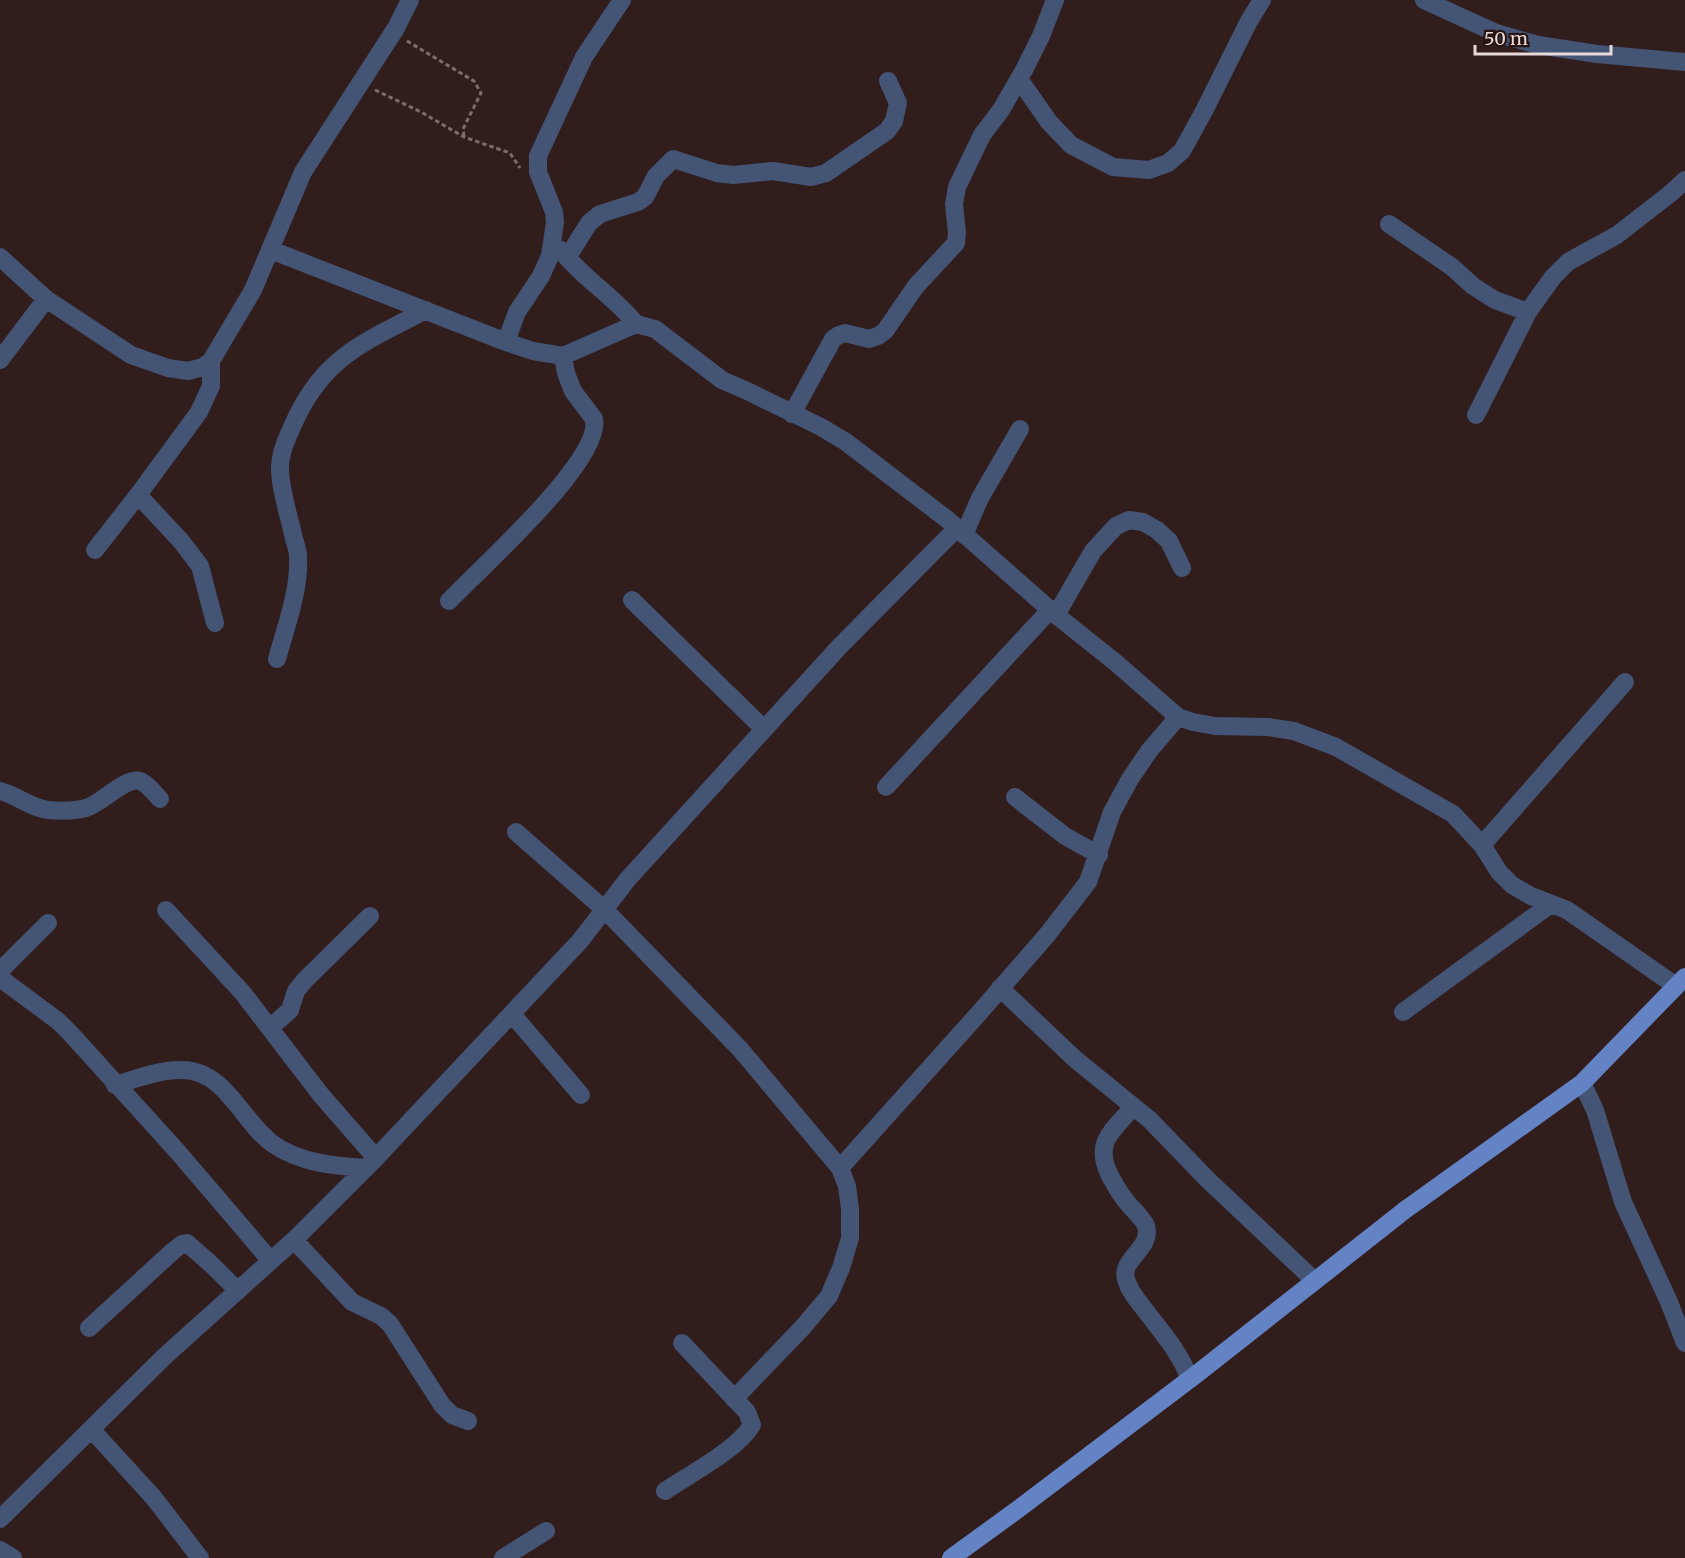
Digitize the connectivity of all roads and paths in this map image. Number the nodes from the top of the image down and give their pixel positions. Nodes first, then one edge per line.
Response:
1 (410, 0) edge
2 (622, 0) edge
3 (1055, 0) edge
4 (1262, 0) edge
5 (1424, 0) edge
6 (396, 28) junction
7 (1685, 62) edge
8 (1019, 79) junction
9 (888, 81) dead end
10 (358, 87) junction
11 (464, 136) junction
12 (1685, 180) edge
13 (544, 191) junction
14 (1389, 224) dead end
15 (553, 239) junction
16 (271, 250) junction
17 (0, 258) edge
18 (567, 258) junction
19 (46, 299) junction
20 (426, 310) junction
21 (1528, 312) junction
22 (636, 324) junction
23 (506, 342) junction
24 (563, 356) junction
25 (0, 360) edge
26 (211, 361) junction
27 (792, 414) junction
28 (1476, 415) dead end
29 (1020, 429) dead end
30 (138, 495) junction
31 (961, 531) junction
32 (95, 550) dead end
33 (1182, 568) dead end
34 (632, 600) dead end
35 (449, 601) dead end
36 (1053, 612) junction
37 (215, 623) dead end
38 (277, 659) dead end
39 (1625, 682) dead end
40 (1178, 717) junction
41 (764, 729) junction
42 (886, 787) dead end
43 (0, 791) edge
44 (1015, 797) dead end
45 (160, 800) dead end
46 (516, 832) dead end
47 (1482, 845) junction
48 (1099, 855) junction
49 (1551, 904) junction
50 (166, 910) dead end
51 (605, 910) junction
52 (370, 916) dead end
53 (48, 923) dead end
54 (0, 971) edge
55 (0, 978) edge
56 (1681, 982) edge
57 (1000, 988) junction
58 (1403, 1012) dead end
59 (512, 1014) junction
60 (271, 1027) junction
61 (1582, 1083) junction
62 (115, 1085) junction
63 (581, 1095) dead end
64 (1133, 1107) junction
65 (371, 1163) junction
66 (840, 1168) junction
67 (294, 1240) junction
68 (271, 1261) junction
69 (1315, 1281) junction
70 (238, 1290) junction
71 (1680, 1315) edge
72 (89, 1328) dead end
73 (682, 1343) dead end
74 (1685, 1343) edge
75 (1190, 1379) junction
76 (734, 1399) junction
77 (468, 1421) dead end
78 (92, 1429) junction
79 (665, 1491) dead end
80 (0, 1519) edge
81 (546, 1531) dead end
82 (200, 1558) edge
83 (503, 1558) edge
84 (951, 1558) edge

1 - 6 street
2 - 13 street
3 - 8 street
4 - 8 street
5 - 7 street
6 - 10 street
6 - 11 path
8 - 27 street
9 - 18 street
10 - 11 path
10 - 16 street
11 - 13 path
12 - 21 street
13 - 15 street
14 - 21 street
15 - 18 street
15 - 23 street
16 - 20 street
16 - 26 street
17 - 19 street
18 - 22 street
19 - 25 street
19 - 26 street
20 - 23 street
20 - 38 street
21 - 28 street
22 - 24 street
22 - 27 street
23 - 24 street
24 - 35 street
26 - 30 street
27 - 31 street
29 - 31 street
30 - 32 street
30 - 37 street
31 - 36 street
31 - 41 street
33 - 36 street
34 - 41 street
36 - 40 street
36 - 42 street
39 - 47 street
40 - 47 street
40 - 48 street
41 - 51 street
43 - 45 street
44 - 48 street
46 - 51 street
47 - 49 street
48 - 57 street
49 - 56 street
49 - 58 street
50 - 60 street
51 - 59 street
51 - 66 street
52 - 60 street
53 - 54 street
55 - 62 street
56 - 61 main road
57 - 64 street
57 - 66 street
59 - 63 street
59 - 65 street
60 - 65 street
61 - 69 main road
61 - 71 street
62 - 65 street
62 - 68 street
64 - 69 street
64 - 75 street
65 - 67 street
66 - 76 street
67 - 68 street
67 - 77 street
68 - 70 street
69 - 75 main road
70 - 72 street
70 - 78 street
71 - 74 street
73 - 76 street
75 - 84 main road
76 - 79 street
78 - 80 street
78 - 82 street
81 - 83 street

